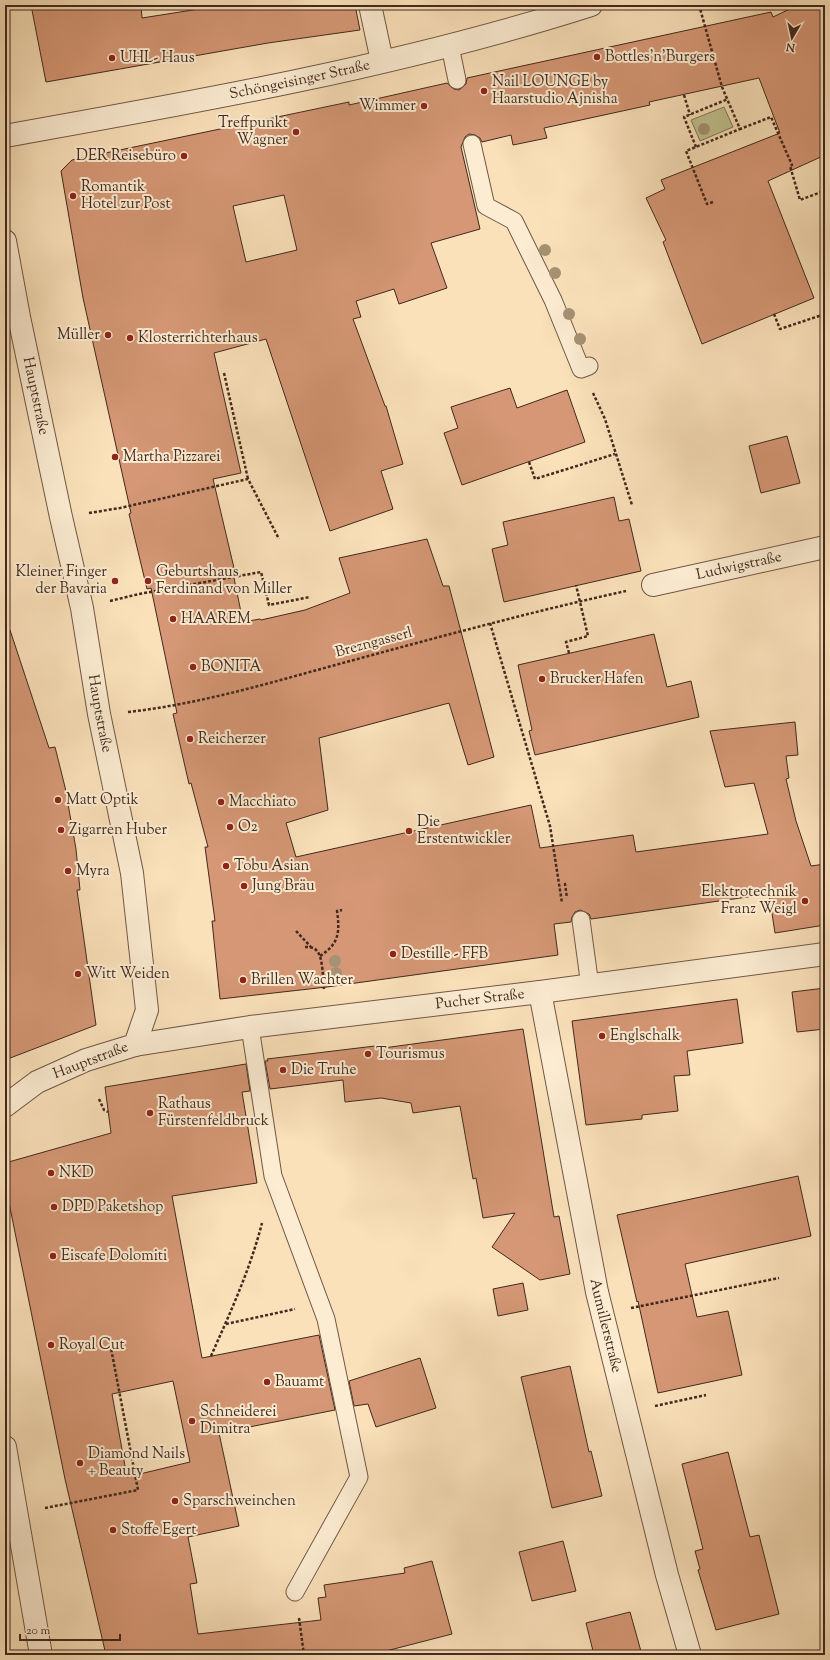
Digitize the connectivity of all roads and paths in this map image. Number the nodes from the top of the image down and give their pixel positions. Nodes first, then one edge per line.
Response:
1 (370, 5) edge
2 (591, 5) edge
3 (699, 5) edge
4 (450, 46) junction
5 (382, 61) junction
6 (457, 80) dead end
7 (684, 95) dead end
8 (728, 99) junction
9 (690, 115) junction
10 (740, 129) junction
11 (5, 136) edge
12 (472, 144) dead end
13 (696, 147) junction
14 (713, 202) dead end
15 (825, 207) edge
16 (5, 241) edge
17 (774, 314) dead end
18 (825, 314) edge
19 (585, 368) joint
20 (224, 373) dead end
21 (615, 454) junction
22 (529, 462) dead end
23 (248, 479) junction
24 (632, 505) dead end
25 (61, 517) junction
26 (279, 538) dead end
27 (825, 547) edge
28 (576, 585) dead end
29 (653, 585) joint
30 (310, 597) dead end
31 (580, 601) junction
32 (82, 608) junction
33 (490, 623) junction
34 (569, 653) dead end
35 (99, 714) junction
36 (562, 909) dead end
37 (342, 910) dead end
38 (581, 920) dead end
39 (296, 931) dead end
40 (305, 947) dead end
41 (311, 947) junction
42 (825, 954) edge
43 (320, 956) junction
44 (590, 986) junction
45 (324, 990) dead end
46 (540, 992) junction
47 (250, 1027) junction
48 (134, 1045) junction
49 (99, 1099) dead end
50 (5, 1106) edge
51 (108, 1112) dead end
52 (263, 1219) dead end
53 (779, 1278) dead end
54 (320, 1303) junction
55 (602, 1313) junction
56 (226, 1324) junction
57 (110, 1342) dead end
58 (211, 1356) dead end
59 (706, 1395) dead end
60 (626, 1412) junction
61 (5, 1447) edge
62 (16, 1514) junction
63 (295, 1592) joint
64 (40, 1655) edge
65 (304, 1655) edge
66 (690, 1655) edge

1 - 5 street
2 - 4 street, Schöngeisinger Straße
3 - 8 path
4 - 5 street, Schöngeisinger Straße
4 - 6 lane
5 - 11 street, Schöngeisinger Straße
7 - 9 path
8 - 9 path
8 - 10 path
9 - 13 path
10 - 13 path
10 - 15 path
12 - 19 lane
13 - 14 path
16 - 25 street, Hauptstraße
17 - 18 path
19 - 21 path
20 - 23 path
21 - 22 path
21 - 24 path
23 - 25 path
23 - 26 path
25 - 32 street, Hauptstraße
27 - 29 street, Ludwigstraße
28 - 31 path
29 - 31 path, Brezngasserl
30 - 32 path
31 - 33 path, Brezngasserl
31 - 34 path
32 - 35 street, Hauptstraße
33 - 35 path, Brezngasserl
33 - 36 path
35 - 48 street, Hauptstraße
37 - 43 path
38 - 44 lane
39 - 41 path
40 - 41 path
41 - 43 path
42 - 44 street, Pucher Straße
43 - 45 path
44 - 46 street, Pucher Straße
46 - 47 street, Pucher Straße
46 - 55 street, Aumillerstraße
47 - 48 street, Pucher Straße
47 - 54 lane
48 - 50 street, Hauptstraße
49 - 51 path
52 - 56 path
53 - 55 path
54 - 56 path
54 - 63 lane
55 - 60 street, Aumillerstraße
56 - 58 path
57 - 62 path
59 - 60 path
60 - 66 street, Aumillerstraße
61 - 62 street
62 - 64 street
63 - 65 path

